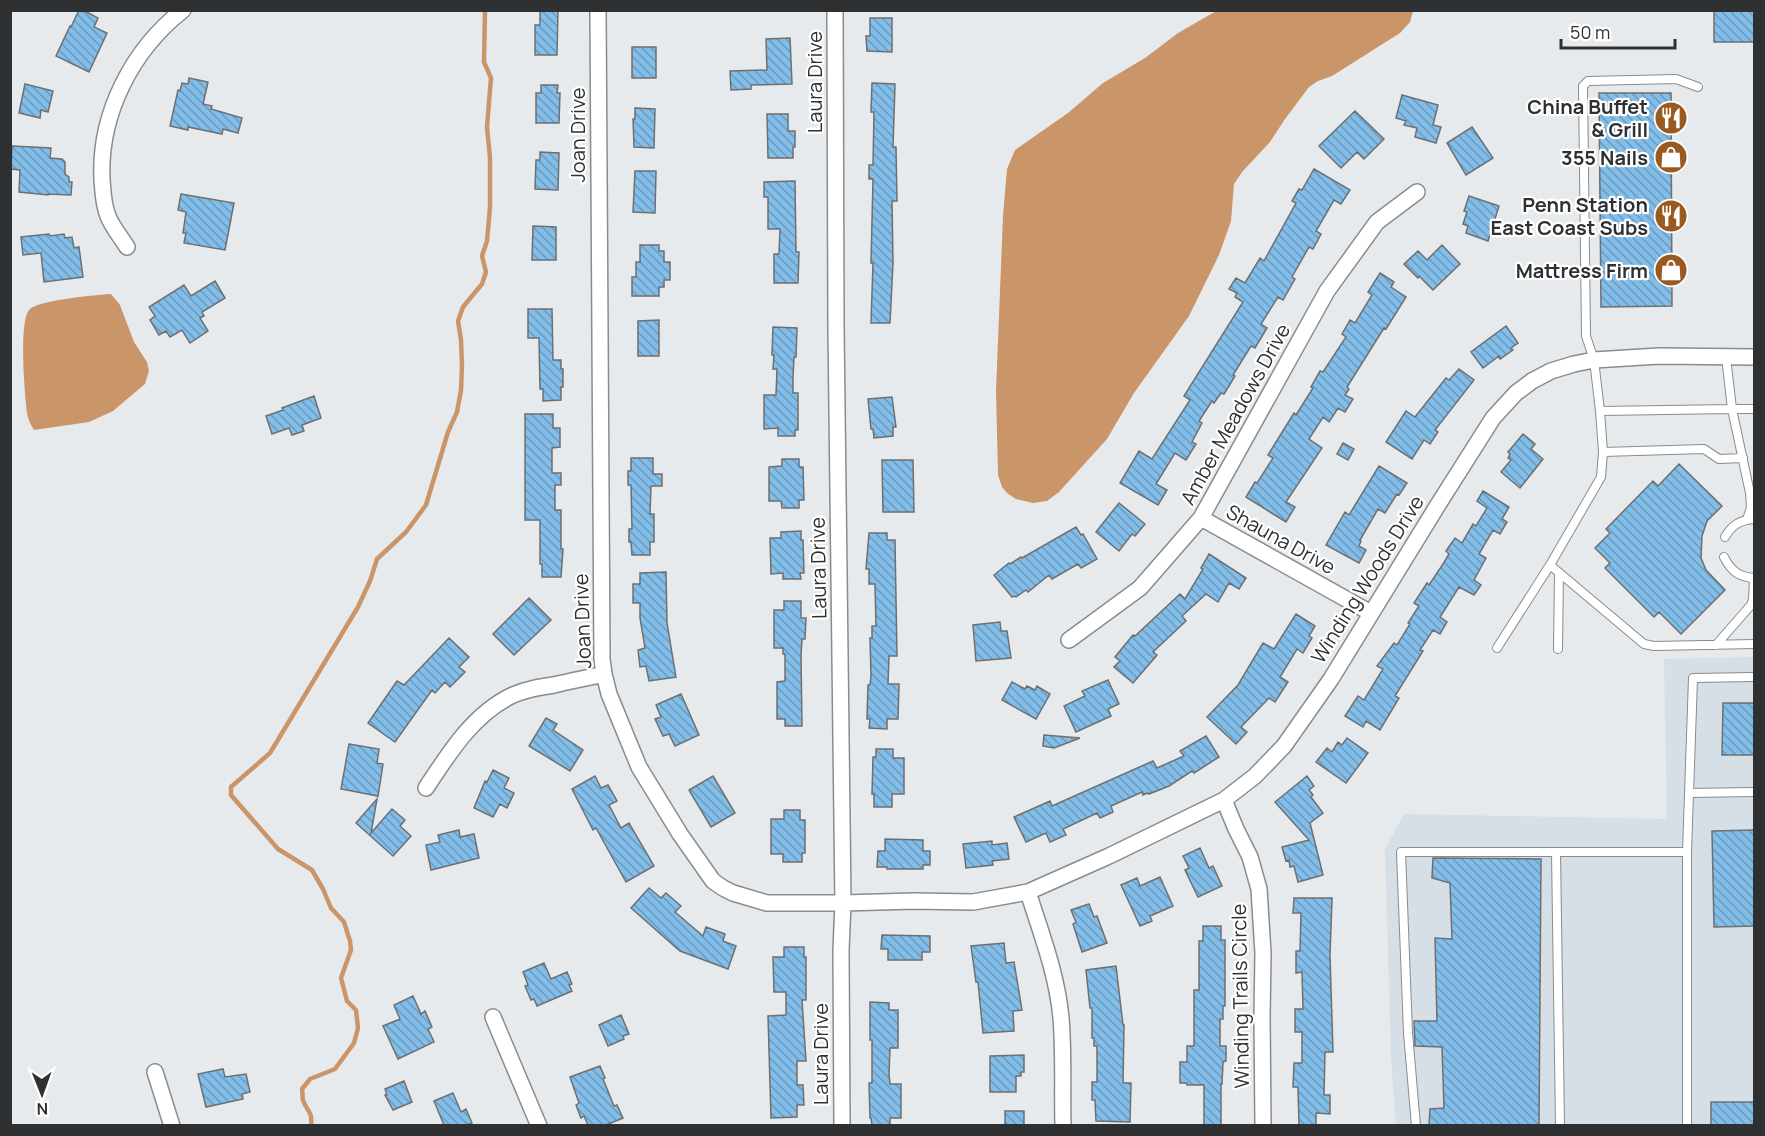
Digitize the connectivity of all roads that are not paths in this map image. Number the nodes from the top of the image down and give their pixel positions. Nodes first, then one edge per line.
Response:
1 (183, 10) edge
2 (597, 10) edge
3 (835, 10) edge
4 (1698, 87) dead end
5 (1417, 192) dead end
6 (127, 247) dead end
7 (1726, 357) junction
8 (1755, 357) edge
9 (1594, 360) junction
10 (1732, 409) junction
11 (1755, 409) edge
12 (1600, 411) junction
13 (1603, 452) junction
14 (1743, 458) junction
15 (1201, 518) junction
16 (1751, 519) edge
17 (1725, 537) dead end
18 (1724, 557) dead end
19 (1550, 565) junction
20 (1559, 573) junction
21 (1754, 578) edge
22 (1371, 613) junction
23 (1070, 640) dead end
24 (1755, 644) edge
25 (1716, 645) junction
26 (1497, 648) dead end
27 (1558, 649) dead end
28 (604, 674) junction
29 (1755, 677) edge
30 (426, 788) dead end
31 (1755, 792) edge
32 (1689, 793) junction
33 (1224, 800) junction
34 (1556, 852) junction
35 (1687, 852) junction
36 (1028, 892) junction
37 (843, 903) junction
38 (493, 1017) dead end
39 (154, 1071) dead end
40 (172, 1125) edge
41 (539, 1125) edge
42 (842, 1125) edge
43 (1063, 1125) edge
44 (1263, 1125) edge
45 (1416, 1125) edge
46 (1560, 1125) edge
47 (1687, 1125) edge

1 - 6 street
2 - 28 street, Joan Drive
3 - 37 street, Laura Drive
4 - 9 lane
5 - 15 street, Amber Meadows Drive
7 - 8 street, Winding Woods Drive
7 - 9 street, Winding Woods Drive
7 - 10 lane
9 - 12 lane
9 - 22 street, Winding Woods Drive
10 - 11 lane
10 - 12 lane
10 - 14 lane
12 - 13 lane
13 - 14 lane
13 - 19 lane
14 - 16 lane
15 - 22 street, Shauna Drive
15 - 23 street, Amber Meadows Drive
16 - 17 lane
18 - 21 lane
19 - 20 lane
19 - 26 lane
20 - 25 lane
20 - 27 lane
21 - 25 lane
22 - 33 street, Winding Woods Drive
24 - 25 lane
28 - 30 street
28 - 37 street, Joan Drive
29 - 32 lane
31 - 32 lane
32 - 35 lane
33 - 36 street, Winding Woods Drive
33 - 44 street, Winding Trails Circle
34 - 35 lane
34 - 45 lane
34 - 46 lane
35 - 47 lane
36 - 37 street, Joan Drive
36 - 43 street
37 - 42 street, Laura Drive
38 - 41 street
39 - 40 street

